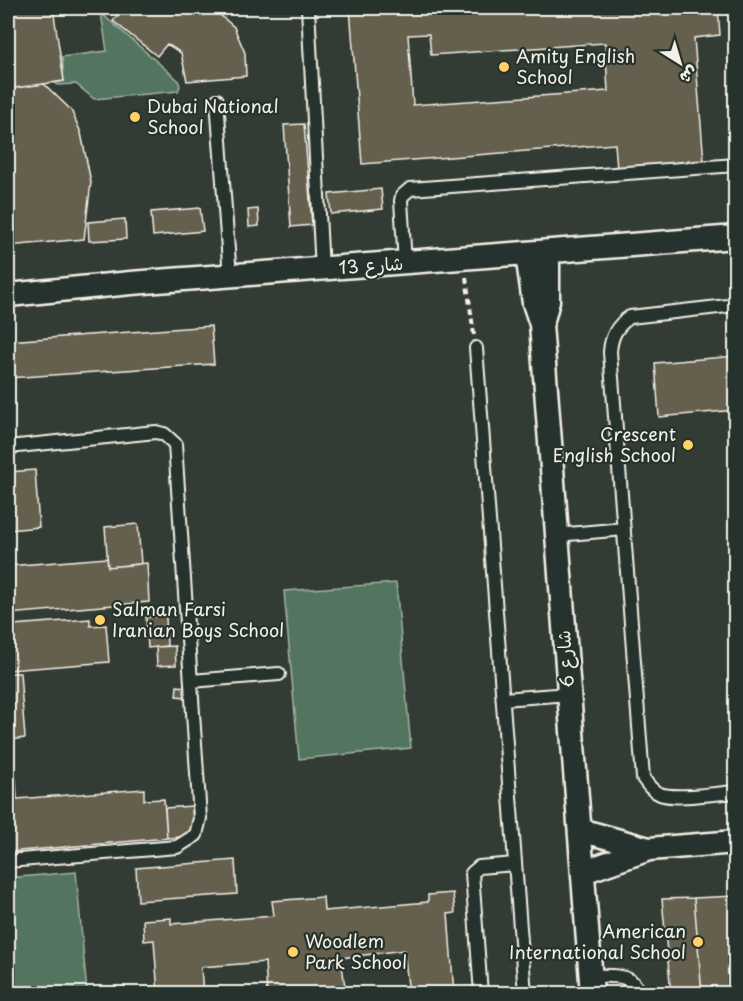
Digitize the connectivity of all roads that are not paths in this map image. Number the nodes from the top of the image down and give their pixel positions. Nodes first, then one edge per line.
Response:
1 (308, 8) edge
2 (217, 100) dead end
3 (735, 165) edge
4 (735, 237) edge
5 (537, 253) junction
6 (405, 263) junction
7 (322, 270) junction
8 (231, 277) junction
9 (8, 295) edge
10 (735, 305) edge
11 (476, 348) road end
12 (8, 447) edge
13 (624, 529) junction
14 (557, 535) junction
15 (279, 674) dead end
16 (191, 681) junction
17 (569, 694) junction
18 (503, 699) junction
19 (735, 792) edge
20 (579, 830) junction
21 (735, 842) edge
22 (649, 849) junction
23 (8, 861) edge
24 (515, 864) junction
25 (583, 872) junction
26 (591, 985) edge
27 (481, 993) edge
28 (525, 993) edge
29 (639, 993) edge

1 - 7 lane
2 - 8 lane
3 - 6 lane
4 - 5 street, شارع 13
5 - 6 street, شارع 13
5 - 14 street, شارع 6
6 - 7 street, شارع 13
7 - 8 street, شارع 13
8 - 9 street, شارع 13
10 - 13 lane
11 - 18 lane
12 - 16 lane
13 - 14 lane
13 - 19 lane
14 - 17 street, شارع 6
15 - 16 lane
16 - 23 lane
17 - 18 lane
17 - 20 street, شارع 6
18 - 24 lane
20 - 22 street
20 - 25 street, شارع 6
21 - 22 street
22 - 25 street
24 - 27 lane
24 - 28 lane
25 - 26 street, شارع 6
26 - 29 lane

